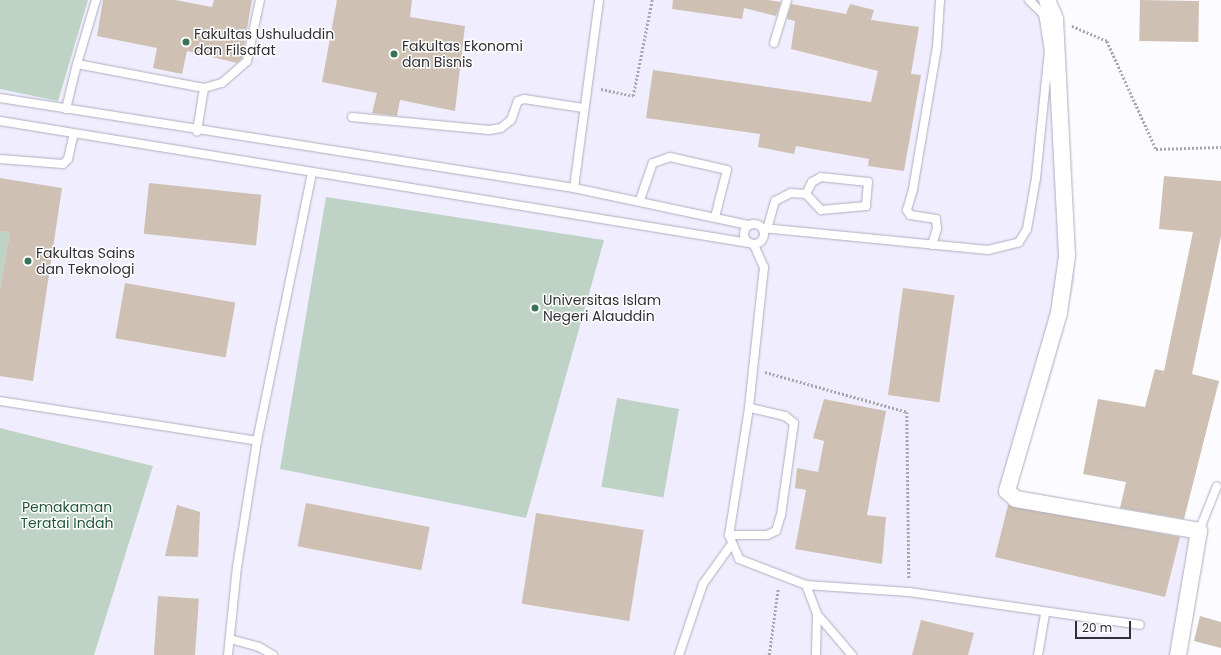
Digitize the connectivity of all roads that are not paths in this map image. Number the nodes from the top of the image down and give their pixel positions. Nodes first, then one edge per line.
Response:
1 (96, 0) edge
2 (260, 0) edge
3 (599, 0) edge
4 (787, 0) edge
5 (940, 0) edge
6 (1029, 0) edge
7 (1047, 0) edge
8 (774, 43) dead end
9 (77, 64) junction
10 (204, 88) junction
11 (0, 98) edge
12 (583, 108) junction
13 (66, 109) junction
14 (352, 117) dead end
15 (0, 121) edge
16 (197, 131) junction
17 (74, 134) junction
18 (0, 159) edge
19 (312, 174) junction
20 (574, 188) junction
21 (806, 194) junction
22 (640, 200) junction
23 (715, 216) junction
24 (748, 225) junction
25 (765, 229) junction
26 (751, 244) junction
27 (932, 245) junction
28 (0, 401) edge
29 (749, 408) junction
30 (256, 441) junction
31 (1217, 486) dead end
32 (1199, 531) junction
33 (729, 535) junction
34 (731, 546) junction
35 (806, 585) junction
36 (817, 614) junction
37 (1045, 614) junction
38 (1140, 625) dead end
39 (230, 639) junction
40 (259, 651) edge
41 (228, 655) edge
42 (273, 655) edge
43 (679, 655) edge
44 (816, 655) edge
45 (852, 655) edge
46 (1038, 655) edge
47 (1178, 655) edge

1 - 9 lane
2 - 10 lane
3 - 12 lane
4 - 8 lane
5 - 27 lane
6 - 27 lane
7 - 32 street
9 - 10 lane
9 - 13 lane
10 - 16 lane
11 - 13 lane
12 - 14 lane
12 - 20 lane
13 - 16 lane
15 - 17 lane
16 - 20 lane
17 - 18 lane
17 - 19 lane
19 - 26 lane
19 - 30 lane
20 - 22 lane
21 - 21 lane
21 - 25 lane
22 - 23 lane
22 - 23 lane
23 - 24 lane
24 - 25 lane
24 - 26 lane
25 - 26 lane
25 - 27 lane
26 - 29 lane
28 - 30 lane
29 - 33 lane
29 - 33 lane
30 - 39 lane
31 - 32 lane
32 - 47 street
33 - 34 lane
34 - 35 lane
34 - 43 lane
35 - 36 lane
35 - 37 lane
36 - 44 lane
36 - 45 lane
37 - 38 lane
37 - 46 lane
39 - 40 lane
39 - 41 lane
40 - 42 lane

